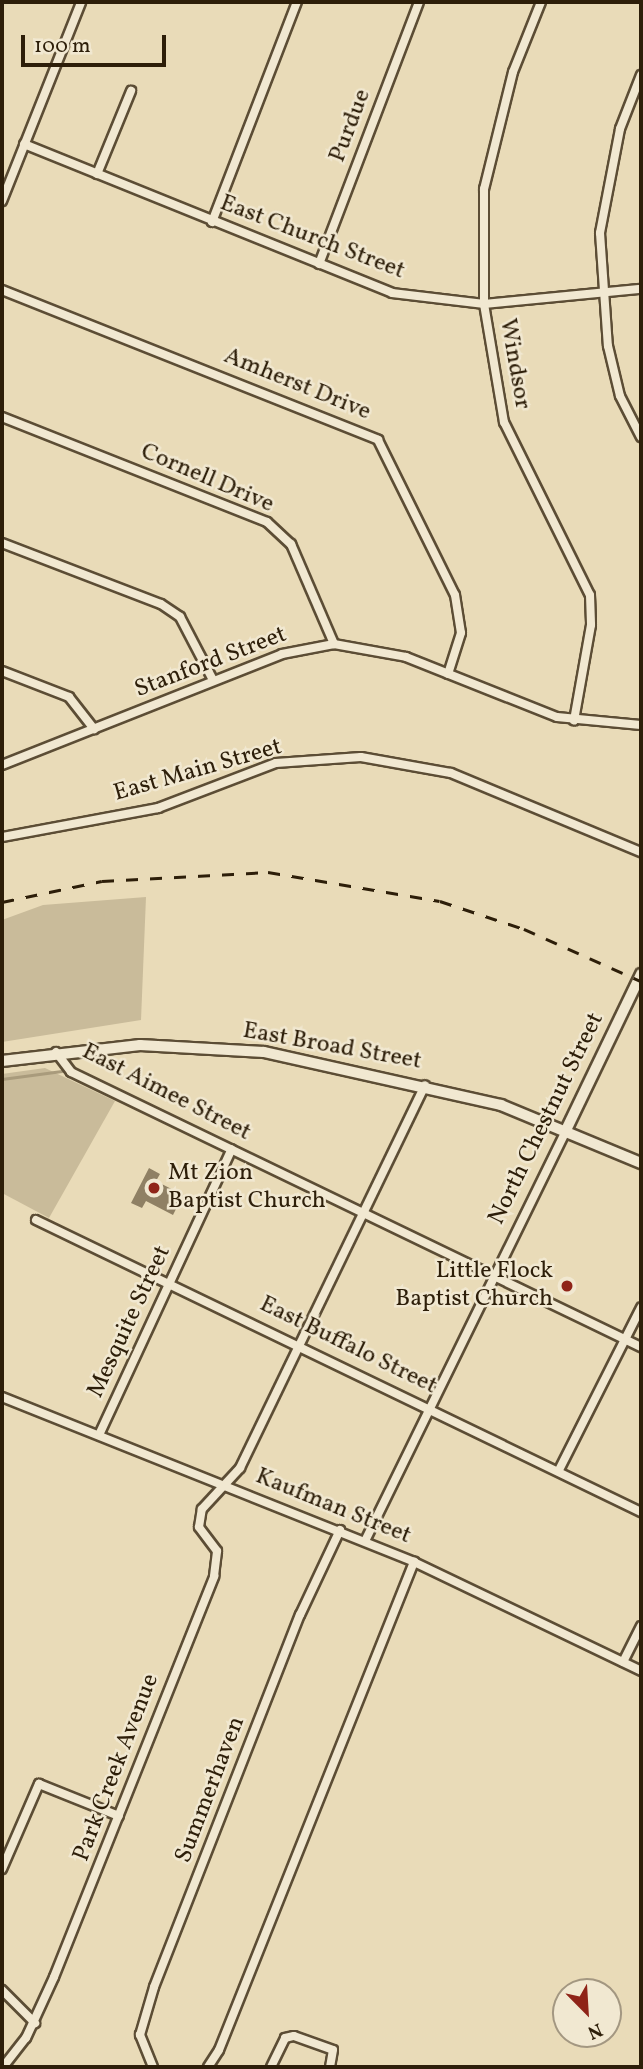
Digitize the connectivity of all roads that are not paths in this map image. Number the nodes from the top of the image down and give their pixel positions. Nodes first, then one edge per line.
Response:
1 (81, 2) edge
2 (297, 2) edge
3 (419, 2) edge
4 (541, 2) edge
5 (641, 75) edge
6 (131, 91) dead end
7 (24, 145) junction
8 (97, 174) junction
9 (2, 201) edge
10 (212, 222) junction
11 (319, 264) junction
12 (641, 289) edge
13 (2, 290) edge
14 (604, 292) junction
15 (484, 304) junction
16 (2, 417) edge
17 (641, 437) edge
18 (2, 543) edge
19 (334, 644) junction
20 (2, 671) edge
21 (448, 674) junction
22 (213, 680) junction
23 (574, 720) junction
24 (641, 724) edge
25 (94, 729) junction
26 (2, 765) edge
27 (2, 837) edge
28 (641, 852) edge
29 (640, 977) edge
30 (55, 1052) junction
31 (2, 1061) edge
32 (425, 1085) junction
33 (566, 1128) junction
34 (232, 1149) junction
35 (641, 1163) edge
36 (364, 1211) junction
37 (36, 1220) dead end
38 (495, 1275) junction
39 (169, 1283) junction
40 (641, 1308) edge
41 (626, 1340) junction
42 (301, 1344) junction
43 (641, 1348) edge
44 (2, 1397) edge
45 (429, 1406) junction
46 (99, 1435) junction
47 (559, 1470) junction
48 (224, 1484) junction
49 (641, 1512) edge
50 (340, 1530) junction
51 (365, 1541) junction
52 (414, 1562) junction
53 (641, 1626) edge
54 (623, 1662) junction
55 (641, 1671) edge
56 (119, 1816) junction
57 (2, 1869) edge
58 (2, 1990) edge
59 (35, 2022) junction
60 (3, 2067) edge
61 (153, 2067) edge
62 (208, 2067) edge
63 (271, 2067) edge
64 (330, 2067) edge

1 - 7 street
2 - 10 street
3 - 11 street, Purdue
4 - 15 street, Windsor
5 - 14 street
6 - 8 street
7 - 8 street, East Church Street
7 - 9 street
8 - 10 street, East Church Street
10 - 11 street, East Church Street
11 - 15 street, East Church Street
12 - 14 street, East Church Street
13 - 21 street, Amherst Drive
14 - 15 street, East Church Street
14 - 17 street
15 - 23 street, Windsor
16 - 19 street, Cornell Drive
18 - 22 street
19 - 21 street, Stanford Street
19 - 22 street, Stanford Street
20 - 25 street
21 - 23 street, Stanford Street
22 - 25 street, Stanford Street
23 - 24 street, Stanford Street
25 - 26 street, Stanford Street
27 - 28 street, East Main Street
29 - 33 street, North Chestnut Street
30 - 31 main road, East Broad Street
30 - 32 main road, East Broad Street
30 - 34 street, East Aimee Street
32 - 33 main road, East Broad Street
32 - 36 street
33 - 35 main road, East Broad Street
33 - 38 street, North Chestnut Street
34 - 36 street, East Aimee Street
34 - 39 street, Mesquite Street
36 - 38 street, East Aimee Street
36 - 42 street
37 - 39 street, East Buffalo Street
38 - 41 street, East Aimee Street
38 - 45 street, North Chestnut Street
39 - 42 street, East Buffalo Street
39 - 46 street, Mesquite Street
40 - 41 street
41 - 43 street, East Aimee Street
41 - 47 street
42 - 45 street, East Buffalo Street
42 - 48 street
44 - 46 street, Kaufman Street
45 - 47 street, East Buffalo Street
45 - 51 street, North Chestnut Street
46 - 48 street, Kaufman Street
47 - 49 street, East Buffalo Street
48 - 50 street, Kaufman Street
48 - 56 street, Park Creek Avenue
50 - 51 street, Kaufman Street
50 - 61 street, Summerhaven
51 - 52 street, Kaufman Street
52 - 54 street, Kaufman Street
52 - 62 street
53 - 54 street
54 - 55 street, Kaufman Street
56 - 57 street
56 - 59 street, Park Creek Avenue
58 - 59 street
59 - 60 street, Park Creek Avenue
63 - 64 street

